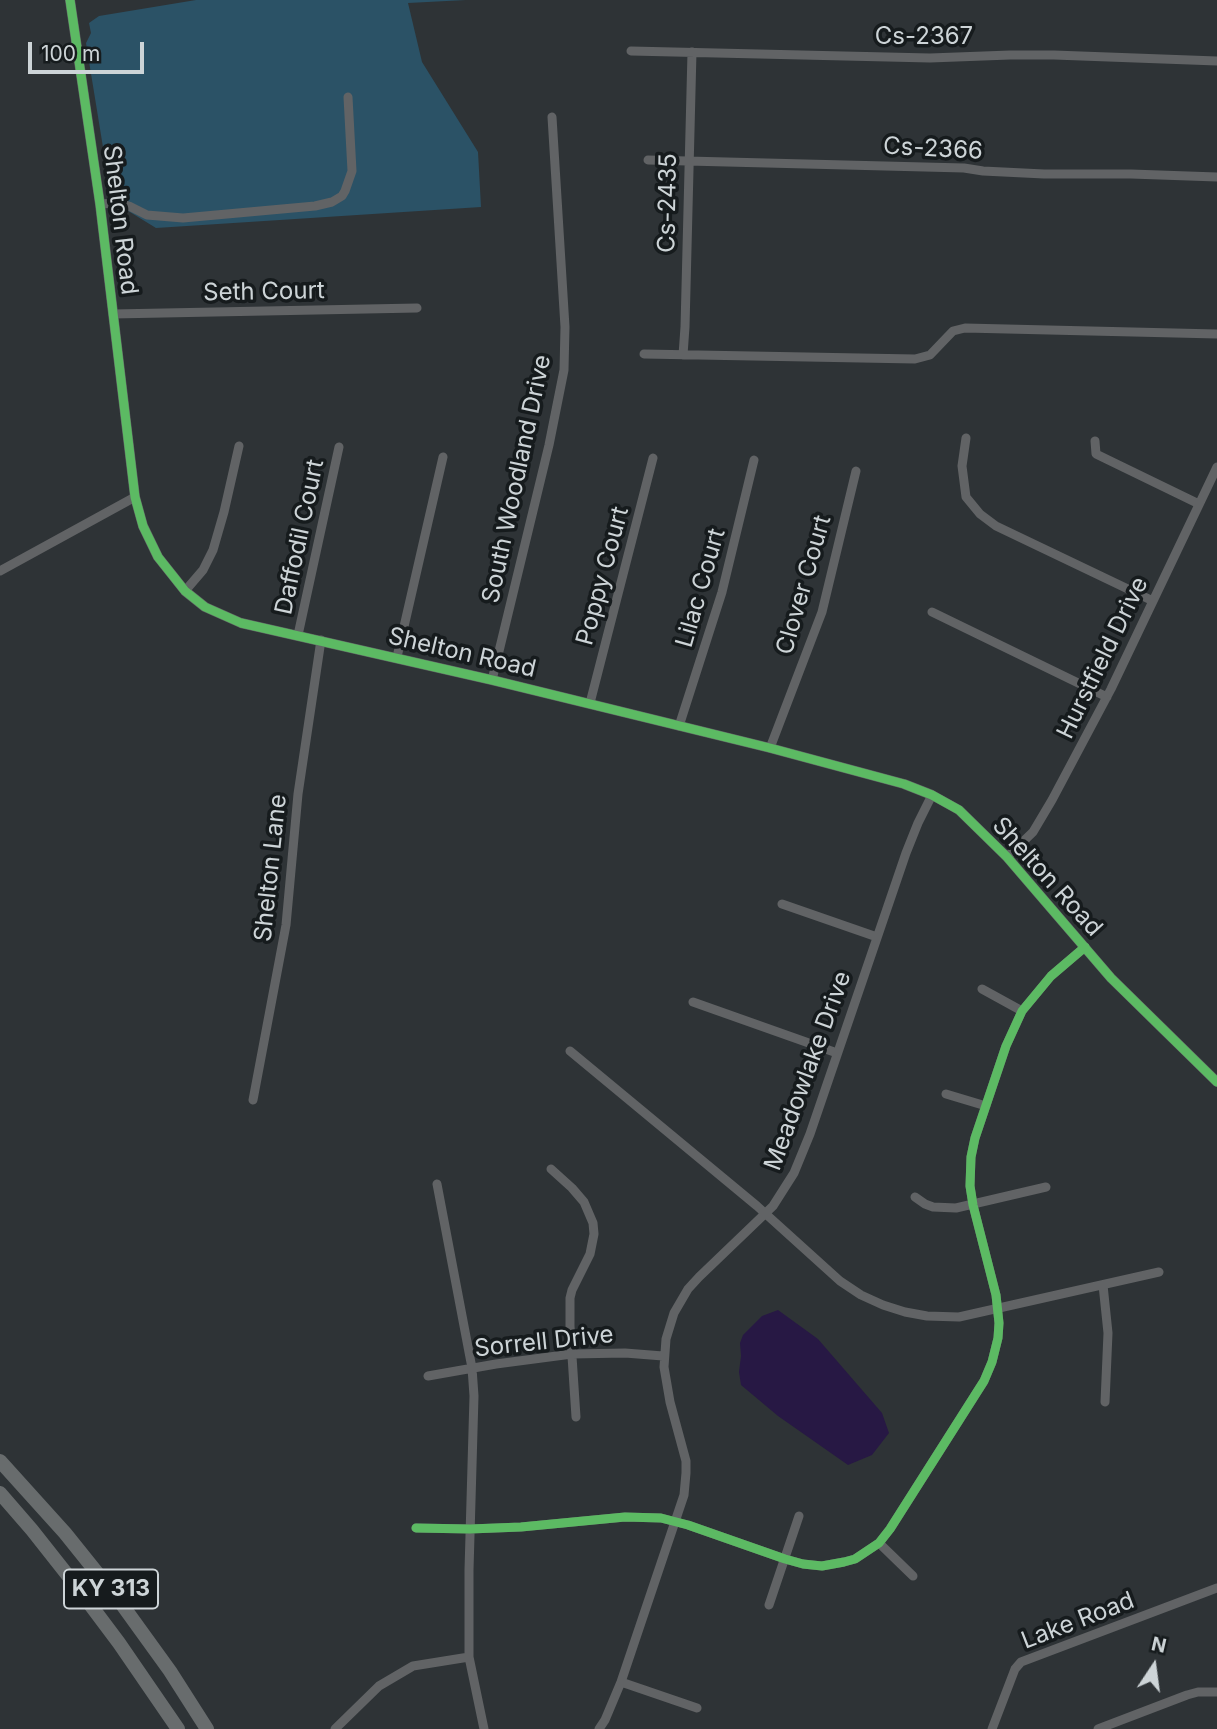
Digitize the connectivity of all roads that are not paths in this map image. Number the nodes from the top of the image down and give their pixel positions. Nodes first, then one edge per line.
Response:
1 (70, 0) edge
2 (631, 51) dead end
3 (692, 52) junction
4 (1217, 61) edge
5 (348, 97) dead end
6 (552, 117) dead end
7 (648, 160) dead end
8 (688, 161) junction
9 (1217, 177) edge
10 (100, 204) junction
11 (417, 308) dead end
12 (113, 314) junction
13 (1217, 334) edge
14 (645, 354) dead end
15 (682, 355) junction
16 (966, 438) dead end
17 (1095, 441) dead end
18 (239, 446) dead end
19 (339, 447) dead end
20 (443, 457) dead end
21 (653, 458) dead end
22 (754, 460) dead end
23 (1217, 467) edge
24 (856, 471) dead end
25 (135, 497) junction
26 (1199, 504) junction
27 (0, 571) edge
28 (185, 591) junction
29 (1153, 601) junction
30 (932, 612) dead end
31 (298, 635) junction
32 (321, 640) junction
33 (397, 657) junction
34 (492, 680) junction
35 (1107, 697) junction
36 (590, 703) junction
37 (680, 726) junction
38 (770, 748) junction
39 (932, 795) junction
40 (1007, 857) junction
41 (782, 904) dead end
42 (877, 937) junction
43 (1085, 947) junction
44 (982, 989) dead end
45 (693, 1002) dead end
46 (1022, 1012) junction
47 (570, 1051) dead end
48 (837, 1053) junction
49 (1217, 1082) edge
50 (946, 1094) dead end
51 (253, 1100) dead end
52 (986, 1106) junction
53 (551, 1169) dead end
54 (437, 1184) dead end
55 (1046, 1187) dead end
56 (915, 1197) dead end
57 (973, 1205) junction
58 (766, 1214) junction
59 (1159, 1272) dead end
60 (1103, 1285) junction
61 (998, 1309) junction
62 (572, 1354) junction
63 (663, 1356) junction
64 (472, 1368) junction
65 (428, 1376) dead end
66 (1105, 1402) dead end
67 (576, 1417) dead end
68 (0, 1461) edge
69 (0, 1493) edge
70 (799, 1516) dead end
71 (676, 1521) junction
72 (416, 1528) dead end
73 (470, 1529) junction
74 (879, 1542) junction
75 (785, 1559) junction
76 (914, 1576) dead end
77 (1217, 1588) edge
78 (769, 1605) dead end
79 (469, 1657) junction
80 (621, 1682) junction
81 (1217, 1692) edge
82 (697, 1708) dead end
83 (178, 1729) edge
84 (207, 1729) edge
85 (335, 1729) edge
86 (484, 1729) edge
87 (599, 1729) edge
88 (992, 1729) edge
89 (1098, 1729) edge

1 - 10 street, Shelton Road
2 - 3 street, Cs-2367
3 - 4 street, Cs-2367
3 - 8 street, Cs-2435
5 - 10 street
6 - 34 street, South Woodland Drive
7 - 8 street, Cs-2366
8 - 9 street, Cs-2366
8 - 15 street, Cs-2435
10 - 12 street, Shelton Road
11 - 12 street, Seth Court
12 - 25 street, Shelton Road
13 - 15 street
14 - 15 street
16 - 29 street
17 - 26 street
18 - 28 street
19 - 31 street, Daffodil Court
20 - 33 street
21 - 36 street, Poppy Court
22 - 37 street, Lilac Court
23 - 26 street, Hurstfield Drive
24 - 38 street, Clover Court
25 - 27 street
25 - 28 street, Shelton Road
26 - 29 street, Hurstfield Drive
28 - 31 street, Shelton Road
29 - 35 street, Hurstfield Drive
30 - 35 street
31 - 32 street, Shelton Road
32 - 33 street, Shelton Road
32 - 51 street, Shelton Lane
33 - 34 street, Shelton Road
34 - 36 street, Shelton Road
35 - 40 street, Hurstfield Drive
36 - 37 street, Shelton Road
37 - 38 street, Shelton Road
38 - 39 street, Shelton Road
39 - 40 street, Shelton Road
39 - 42 street, Meadowlake Drive
40 - 43 street, Shelton Road
41 - 42 street
42 - 48 street, Meadowlake Drive
43 - 46 street
43 - 49 street, Shelton Road
44 - 46 street
45 - 48 street
46 - 52 street
47 - 58 street
48 - 58 street, Meadowlake Drive
50 - 52 street
52 - 57 street
53 - 62 street
54 - 64 street
55 - 57 street
56 - 57 street
57 - 61 street
58 - 61 street
58 - 63 street, Meadowlake Drive
59 - 60 street
60 - 61 street
60 - 66 street
61 - 74 street
62 - 63 street, Sorrell Drive
62 - 64 street, Sorrell Drive
62 - 67 street
63 - 71 street, Meadowlake Drive
64 - 65 street, Sorrell Drive
64 - 73 street
68 - 84 highway, KY 313
69 - 83 highway, KY 313
70 - 75 street
71 - 73 street
71 - 75 street
71 - 80 street, Meadowlake Drive
72 - 73 street
73 - 79 street
74 - 75 street
74 - 76 street
75 - 78 street
77 - 88 street, Lake Road
79 - 85 street
79 - 86 street
80 - 82 street
80 - 87 street, Meadowlake Drive
81 - 89 street

